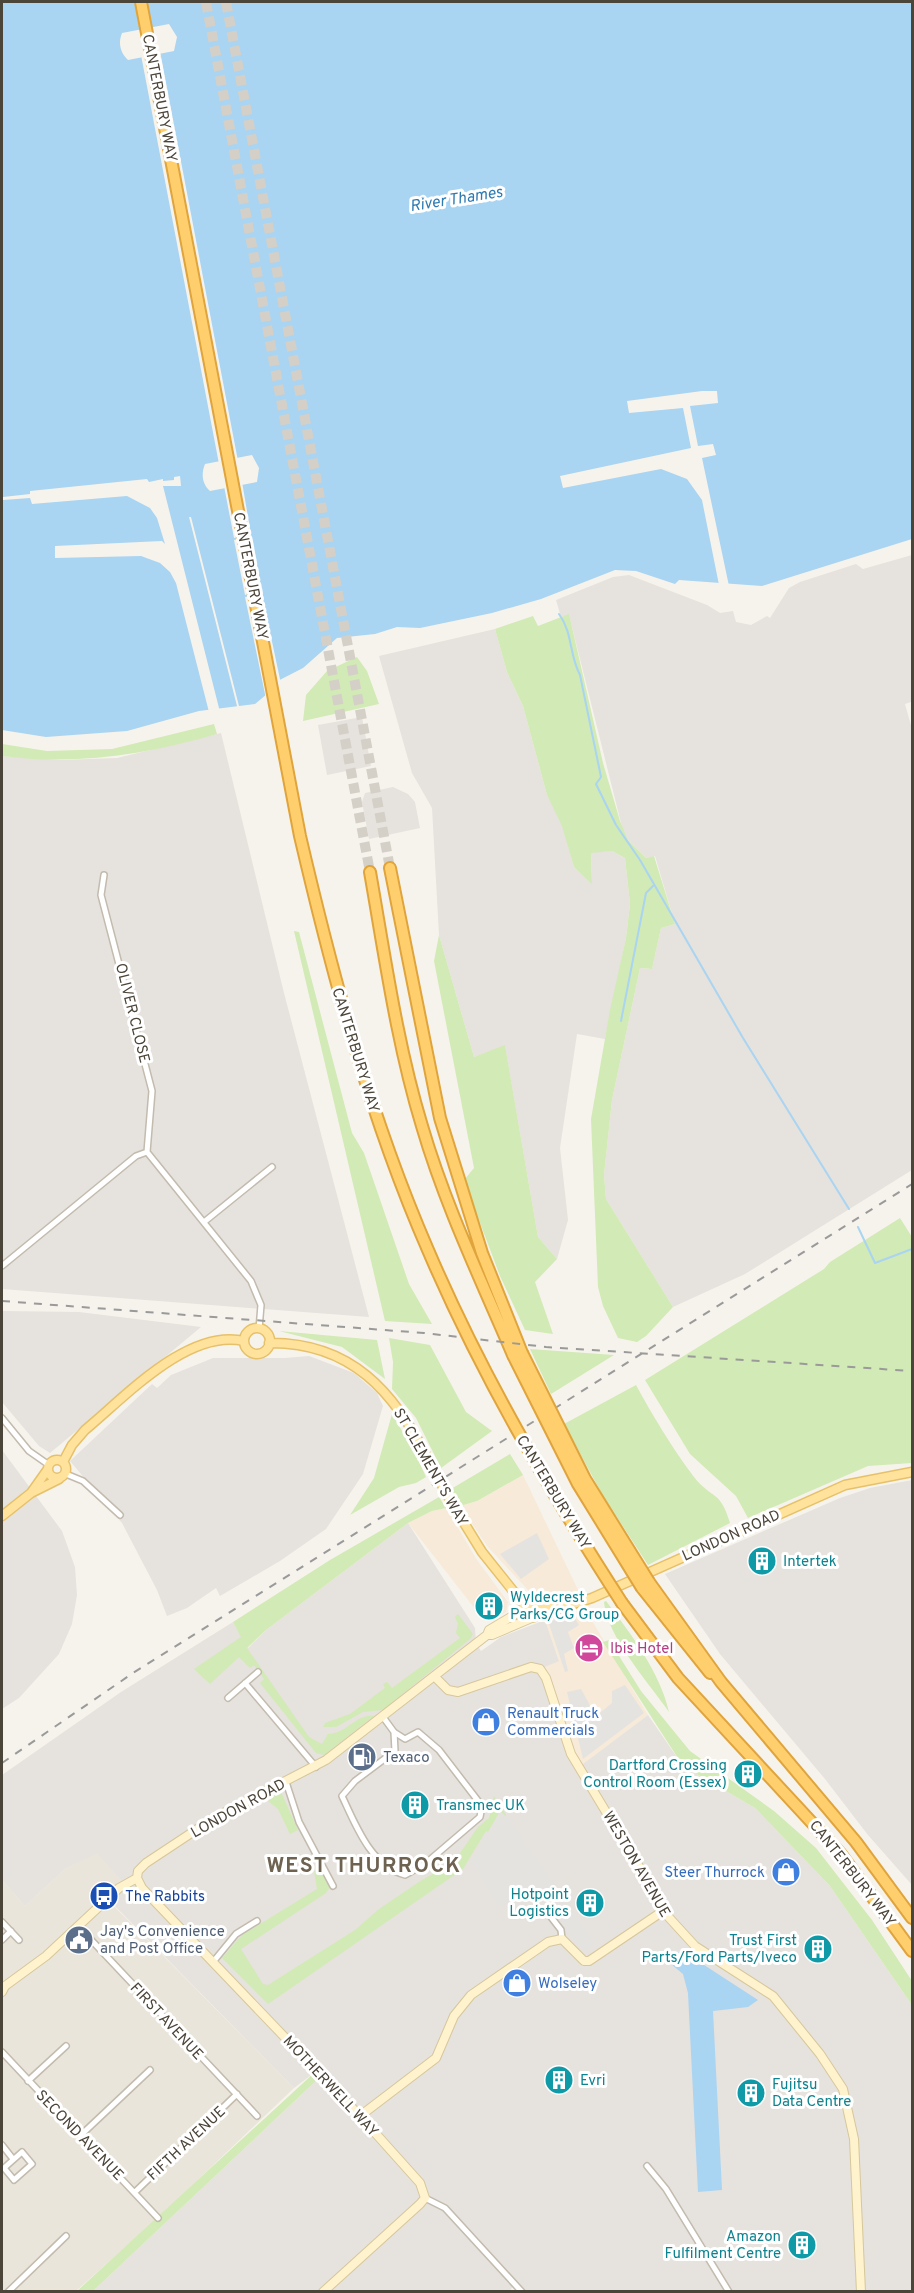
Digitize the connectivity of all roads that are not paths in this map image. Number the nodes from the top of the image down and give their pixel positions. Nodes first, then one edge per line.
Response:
1 (141, 2) edge
2 (390, 867) tunnel mouth
3 (370, 872) tunnel mouth
4 (104, 875) dead end
5 (147, 1152) junction
6 (272, 1167) dead end
7 (204, 1222) junction
8 (2, 1266) edge
9 (504, 1322) junction
10 (259, 1329) junction
11 (244, 1341) junction
12 (269, 1343) junction
13 (2, 1418) edge
14 (63, 1461) junction
15 (48, 1467) junction
16 (912, 1472) edge
17 (63, 1476) junction
18 (31, 1493) junction
19 (120, 1515) dead end
20 (2, 1516) edge
21 (526, 1608) junction
22 (554, 1609) junction
23 (534, 1617) junction
24 (487, 1635) junction
25 (258, 1672) dead end
26 (435, 1676) junction
27 (244, 1683) junction
28 (228, 1698) dead end
29 (383, 1717) junction
30 (394, 1732) junction
31 (316, 1767) junction
32 (286, 1782) junction
33 (137, 1878) junction
34 (333, 1886) dead end
35 (663, 1911) junction
36 (551, 1917) dead end
37 (912, 1918) edge
38 (257, 1921) dead end
39 (2, 1922) edge
40 (78, 1926) junction
41 (11, 1931) junction
42 (562, 1939) junction
43 (2, 1940) edge
44 (19, 1940) dead end
45 (912, 1951) edge
46 (213, 1962) junction
47 (3, 1987) edge
48 (66, 2046) dead end
49 (2, 2052) edge
50 (150, 2070) dead end
51 (28, 2081) junction
52 (237, 2094) junction
53 (257, 2116) dead end
54 (360, 2116) junction
55 (81, 2135) junction
56 (2, 2145) edge
57 (13, 2159) junction
58 (647, 2166) dead end
59 (135, 2192) junction
60 (425, 2198) junction
61 (158, 2218) dead end
62 (66, 2236) dead end
63 (8, 2292) edge
64 (323, 2292) edge
65 (522, 2292) edge
66 (729, 2292) edge
67 (861, 2292) edge

1 - 45 highway, CANTERBURY WAY, bridge
2 - 9 highway, CANTERBURY WAY
3 - 9 highway, CANTERBURY WAY
4 - 5 street, OLIVER CLOSE
5 - 7 street
5 - 8 street
6 - 7 street
7 - 10 street
9 - 37 highway, CANTERBURY WAY, bridge
10 - 11 main road
10 - 12 main road
11 - 12 main road, ST CLEMENT'S WAY
11 - 14 main road
12 - 21 main road, ST CLEMENT'S WAY, bridge
13 - 15 street
14 - 15 main road
14 - 17 main road
15 - 17 main road
15 - 18 main road
16 - 22 main road, LONDON ROAD
17 - 18 main road
17 - 19 street
18 - 20 main road
21 - 22 main road, LONDON ROAD
21 - 23 main road, ST CLEMENT'S WAY
21 - 24 street, LONDON ROAD
22 - 23 main road, LONDON ROAD
23 - 24 street, LONDON ROAD
24 - 26 street, LONDON ROAD
25 - 27 street
26 - 29 street, LONDON ROAD
26 - 35 street, WESTON AVENUE
27 - 28 street
27 - 31 street
29 - 30 street
29 - 31 street, LONDON ROAD
30 - 30 street
31 - 32 street, LONDON ROAD
32 - 33 street, LONDON ROAD
32 - 34 street
33 - 40 street, LONDON ROAD
33 - 46 street, MOTHERWELL WAY
35 - 42 street
35 - 67 street, WESTON AVENUE
36 - 42 street
38 - 46 street
39 - 41 street
40 - 47 street, LONDON ROAD
40 - 52 street, FIRST AVENUE
41 - 43 street
41 - 44 street
42 - 54 street
46 - 54 street, MOTHERWELL WAY
48 - 51 street
49 - 51 street, SECOND AVENUE
50 - 55 street
51 - 55 street, SECOND AVENUE
52 - 53 street, FIRST AVENUE
52 - 59 street, FIFTH AVENUE
54 - 60 street, MOTHERWELL WAY
55 - 59 street, SECOND AVENUE
56 - 57 street
57 - 57 street
58 - 66 street
59 - 61 street, SECOND AVENUE
60 - 64 street
60 - 65 street
62 - 63 street

